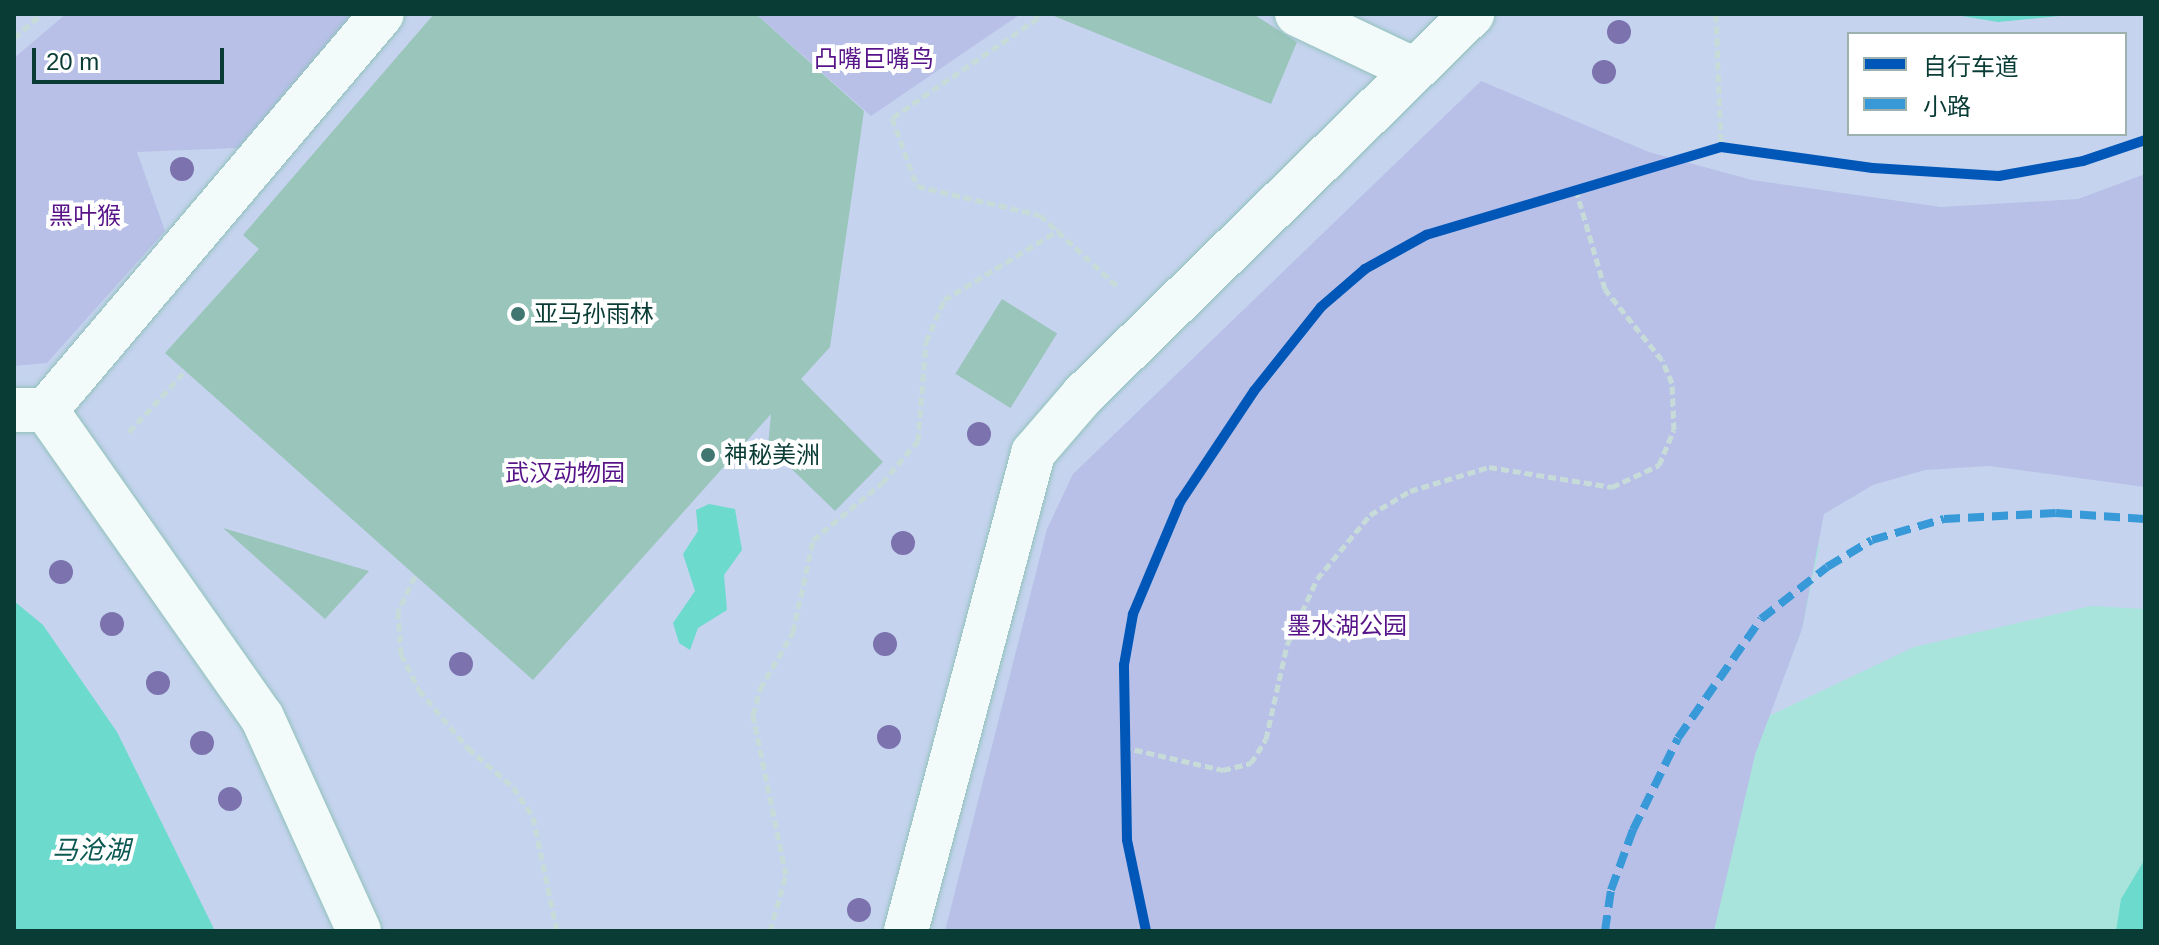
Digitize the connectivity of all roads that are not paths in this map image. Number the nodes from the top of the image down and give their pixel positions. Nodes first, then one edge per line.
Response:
1 (382, 14) edge
2 (1297, 14) edge
3 (1472, 14) edge
4 (1413, 69) junction
5 (30, 410) edge
6 (359, 931) edge
7 (906, 931) edge

1 - 5 lane
2 - 4 lane
3 - 4 lane
4 - 7 lane
5 - 6 lane

